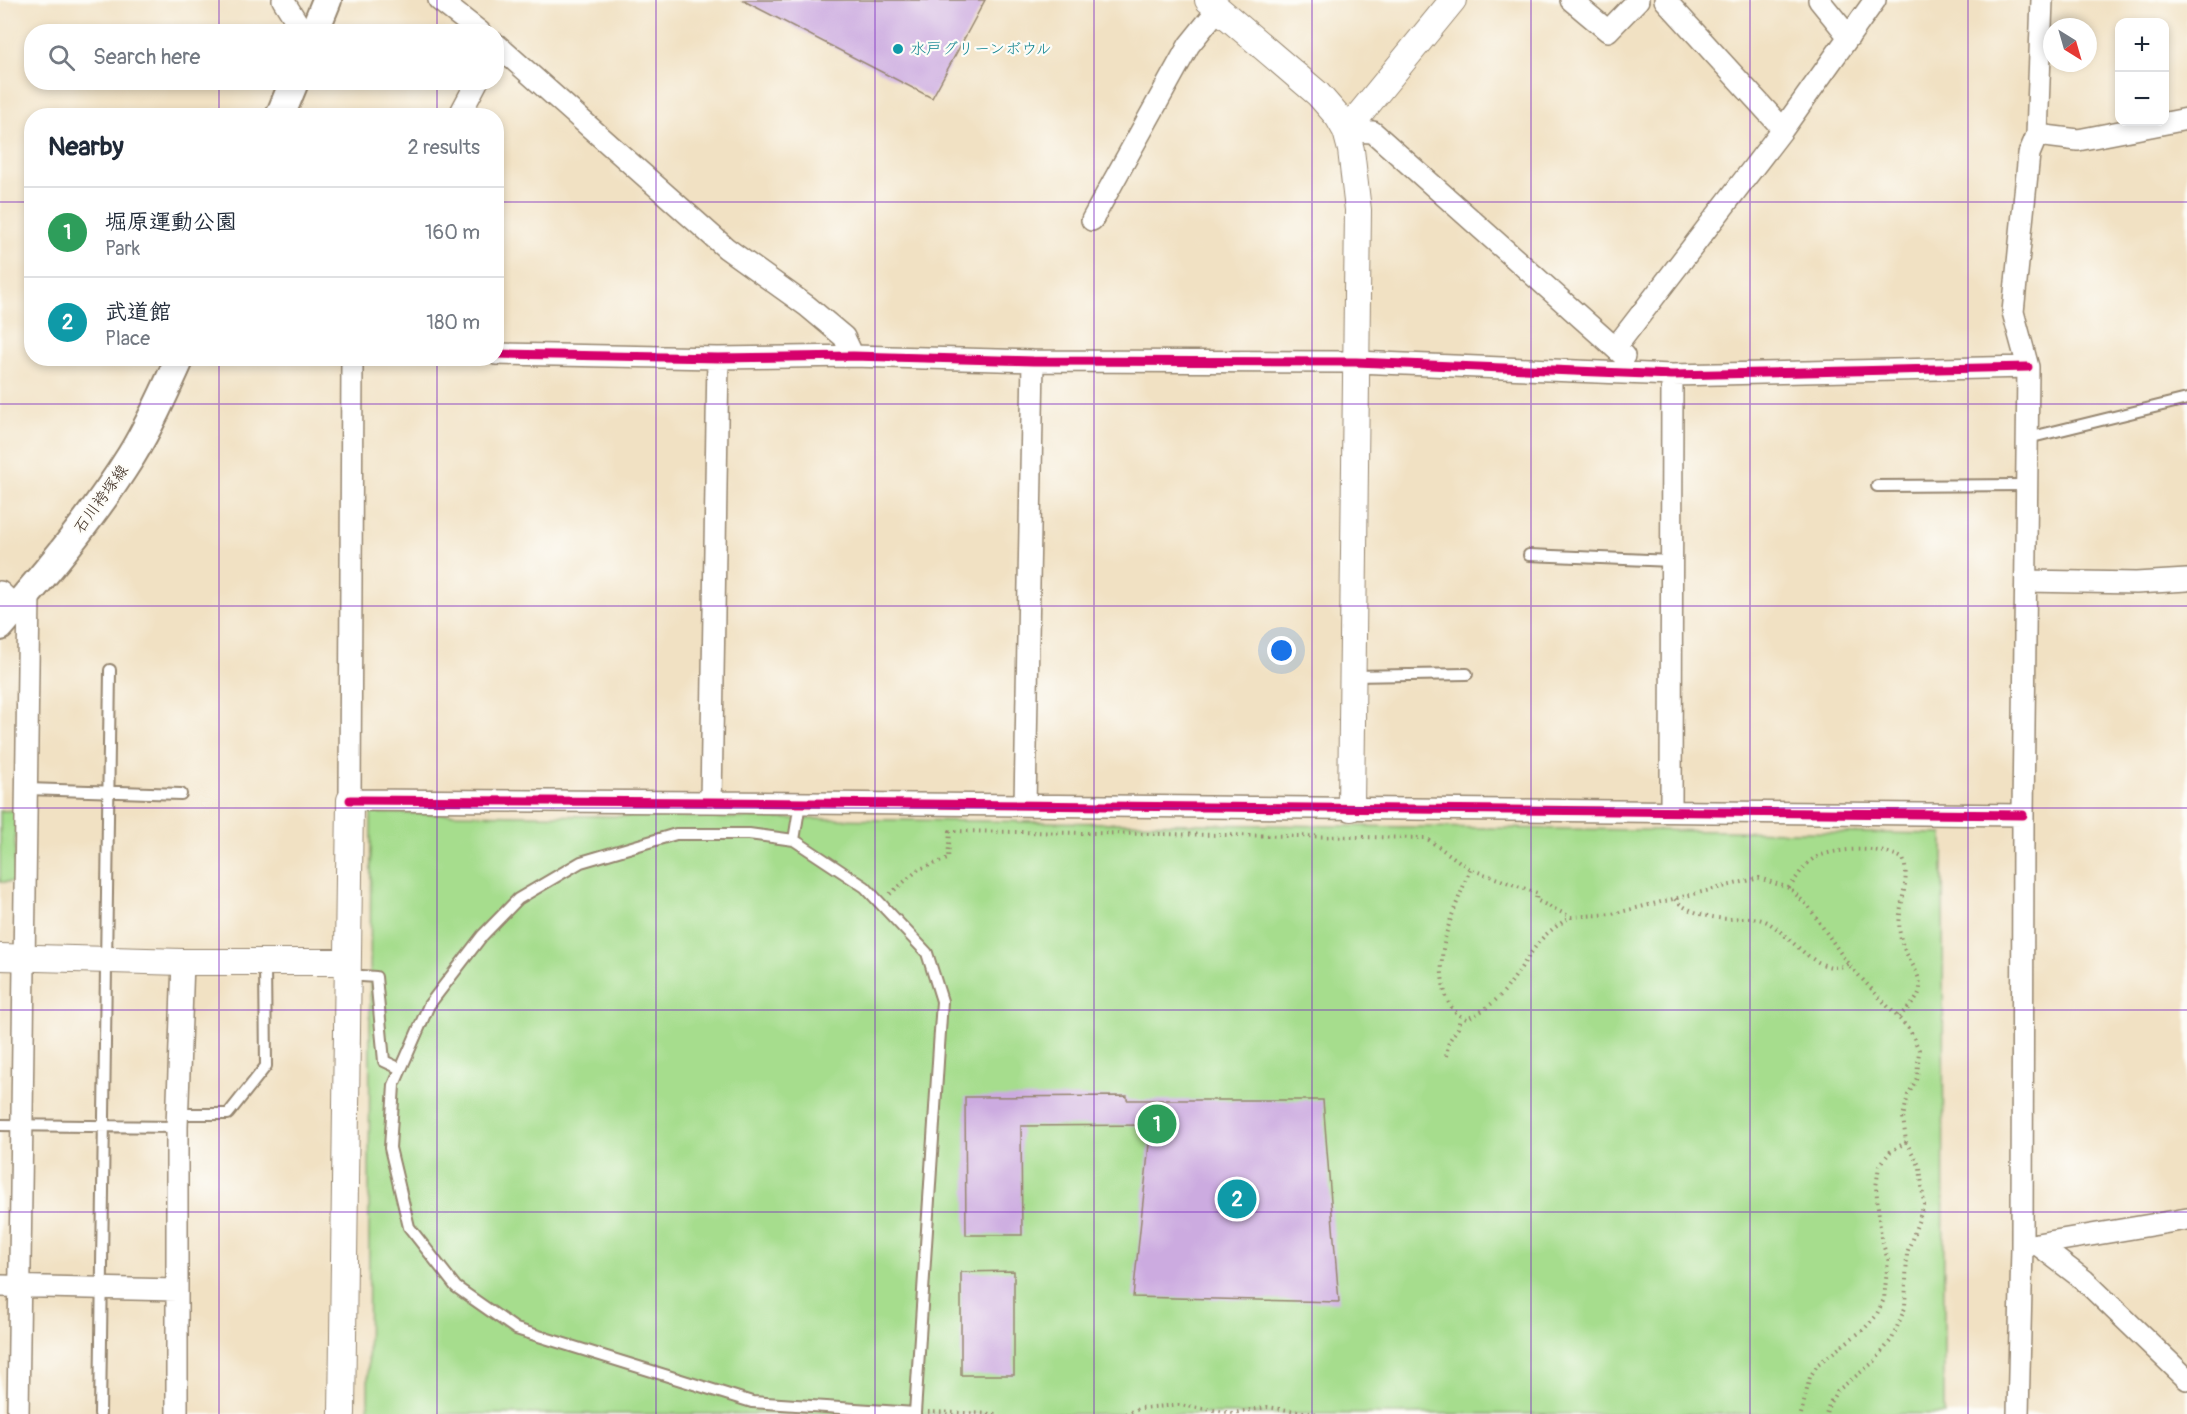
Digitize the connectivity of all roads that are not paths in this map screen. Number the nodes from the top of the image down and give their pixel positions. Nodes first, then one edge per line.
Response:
1 (283, 0) edge
2 (327, 0) edge
3 (439, 0) edge
4 (1453, 0) edge
5 (1570, 0) edge
6 (1638, 0) edge
7 (1665, 0) edge
8 (1819, 0) edge
9 (1875, 0) edge
10 (2042, 0) edge
11 (1213, 4) edge
12 (298, 24) edge
13 (317, 24) edge
14 (470, 24) edge
15 (1849, 37) junction
16 (504, 51) edge
17 (291, 90) edge
18 (473, 90) edge
19 (283, 108) edge
20 (463, 108) edge
21 (2187, 119) edge
22 (1783, 129) junction
23 (1347, 131) junction
24 (2037, 135) junction
25 (1092, 220) dead end
26 (1615, 348) junction
27 (504, 354) edge
28 (852, 356) junction
29 (718, 358) junction
30 (1034, 361) junction
31 (1356, 362) junction
32 (176, 366) edge
33 (351, 366) edge
34 (2028, 367) junction
35 (1641, 373) junction
36 (1672, 375) junction
37 (2187, 399) edge
38 (2028, 438) junction
39 (2027, 485) junction
40 (1877, 486) dead end
41 (1529, 555) dead end
42 (1672, 561) junction
43 (2187, 580) edge
44 (2026, 581) junction
45 (11, 604) edge
46 (110, 669) dead end
47 (1467, 674) dead end
48 (1352, 676) junction
49 (27, 789) junction
50 (109, 792) junction
51 (181, 794) dead end
52 (350, 800) junction
53 (711, 802) junction
54 (800, 803) junction
55 (1025, 805) junction
56 (1351, 808) junction
57 (1671, 811) junction
58 (2023, 815) junction
59 (794, 840) junction
60 (0, 957) edge
61 (26, 957) junction
62 (106, 959) junction
63 (183, 962) junction
64 (265, 962) junction
65 (347, 969) junction
66 (401, 1069) junction
67 (177, 1121) junction
68 (0, 1125) edge
69 (23, 1125) junction
70 (105, 1126) junction
71 (2187, 1218) edge
72 (2030, 1246) junction
73 (10, 1286) edge
74 (102, 1288) junction
75 (176, 1290) junction
76 (2187, 1379) edge
77 (915, 1413) edge
78 (18, 1414) edge
79 (100, 1414) edge
80 (177, 1414) edge
81 (342, 1414) edge
82 (2018, 1414) edge

1 - 12 street
2 - 13 main road
3 - 14 street
4 - 23 street
5 - 6 street
7 - 22 street
8 - 15 street
9 - 15 street
10 - 24 street
11 - 23 street
11 - 25 street
15 - 22 street
16 - 28 street
17 - 19 main road
18 - 20 street
21 - 24 street
22 - 26 street
23 - 26 street
23 - 31 street
24 - 34 street
26 - 35 street
27 - 29 street
28 - 29 street
28 - 30 street
29 - 53 street
30 - 31 street
30 - 55 street
31 - 35 street
31 - 48 street
32 - 45 main road, 石川袴塚線
33 - 52 street
34 - 36 street
34 - 38 street
35 - 36 street
36 - 42 street
37 - 38 lane
38 - 39 street
39 - 40 lane
39 - 44 street
41 - 42 lane
42 - 57 street
43 - 44 street
44 - 58 street
45 - 49 street
46 - 50 lane
47 - 48 lane
48 - 56 street
49 - 50 lane
49 - 61 street
50 - 51 lane
50 - 62 lane
52 - 53 street
52 - 65 street
53 - 54 street
54 - 55 street
54 - 59 lane
55 - 56 street
56 - 57 street
57 - 58 street
58 - 72 street
59 - 66 lane
59 - 77 lane
60 - 61 street
61 - 62 street
61 - 69 street
62 - 63 street
62 - 70 lane
63 - 64 street
63 - 67 street
64 - 65 street
64 - 67 lane
65 - 66 lane
65 - 81 street
66 - 77 lane
67 - 70 lane
67 - 75 street
68 - 69 lane
69 - 70 lane
69 - 73 street
70 - 74 lane
71 - 72 street
72 - 76 street
72 - 82 street
73 - 74 street
73 - 78 street
74 - 75 street
74 - 79 lane
75 - 80 street

